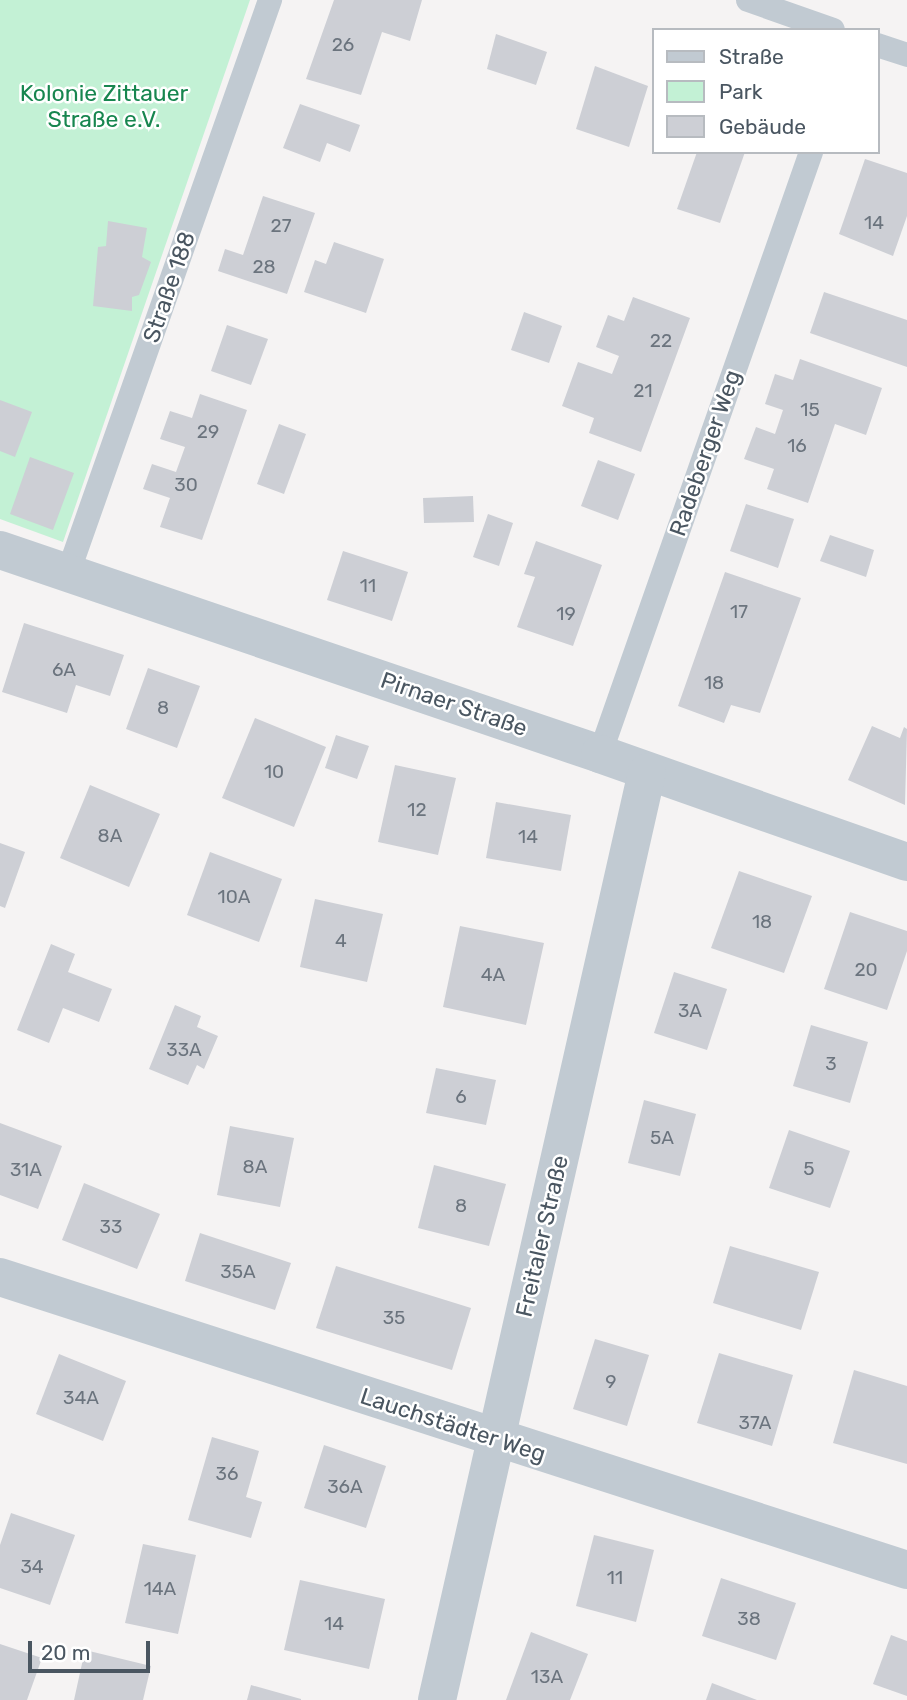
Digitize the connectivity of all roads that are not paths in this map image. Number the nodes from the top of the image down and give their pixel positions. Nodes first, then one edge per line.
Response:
1 (270, 0) edge
2 (748, 0) edge
3 (828, 28) edge
4 (879, 46) edge
5 (907, 55) edge
6 (810, 154) edge
7 (0, 550) edge
8 (68, 573) junction
9 (600, 754) junction
10 (647, 772) junction
11 (907, 862) edge
12 (0, 1277) edge
13 (496, 1440) junction
14 (907, 1570) edge
15 (437, 1700) edge

1 - 8 lane, Straße 188
2 - 3 lane
4 - 5 lane
6 - 9 lane, Radeberger Weg
7 - 8 street, Pirnaer Straße
8 - 9 street, Pirnaer Straße
9 - 10 street, Pirnaer Straße
10 - 11 street, Pirnaer Straße
10 - 13 street, Freitaler Straße
12 - 13 street, Lauchstädter Weg
13 - 14 street, Lauchstädter Weg
13 - 15 street, Freitaler Straße

